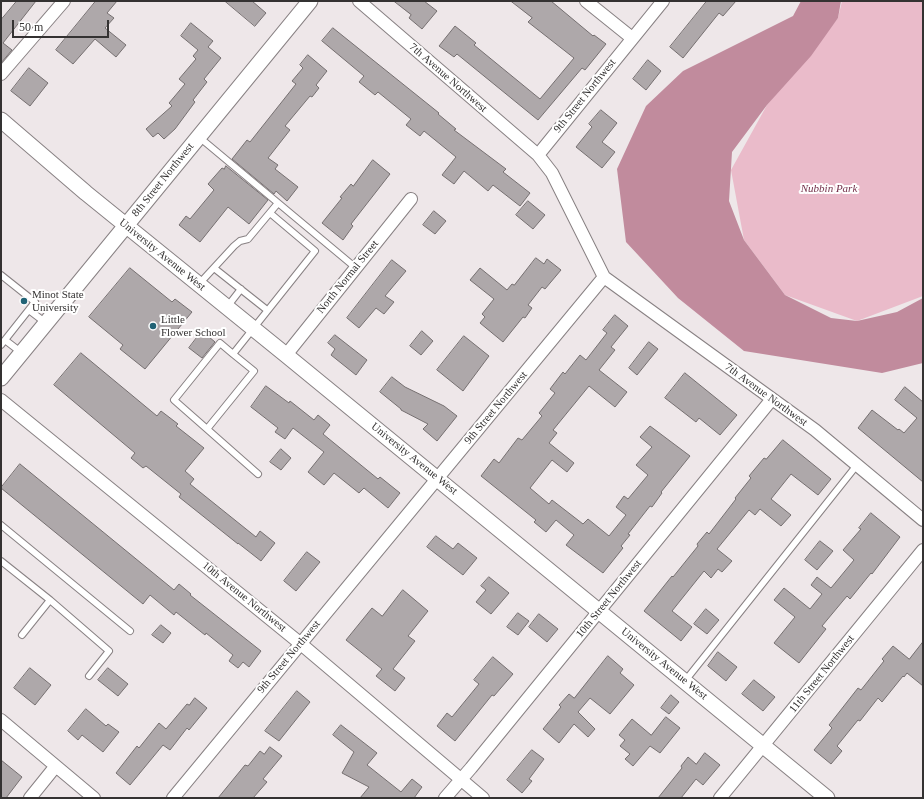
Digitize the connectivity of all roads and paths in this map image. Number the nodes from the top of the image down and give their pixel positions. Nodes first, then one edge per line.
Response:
1 (64, 1) edge
2 (310, 1) edge
3 (359, 1) edge
4 (586, 1) edge
5 (663, 1) edge
6 (632, 38) junction
7 (1, 74) edge
8 (1, 120) edge
9 (199, 137) junction
10 (538, 155) junction
11 (411, 199) dead end
12 (278, 203) junction
13 (270, 213) junction
14 (126, 226) junction
15 (214, 268) junction
16 (356, 268) junction
17 (1, 275) edge
18 (604, 277) junction
19 (199, 284) junction
20 (241, 289) junction
21 (227, 307) junction
22 (29, 310) junction
23 (267, 310) junction
24 (46, 323) junction
25 (253, 328) junction
26 (5, 340) junction
27 (1, 345) edge
28 (22, 353) junction
29 (233, 354) junction
30 (286, 355) junction
31 (1, 378) edge
32 (772, 399) junction
33 (1, 400) edge
34 (206, 429) junction
35 (857, 465) junction
36 (258, 474) dead end
37 (437, 478) junction
38 (923, 520) edge
39 (1, 525) edge
40 (923, 550) edge
41 (1, 561) edge
42 (50, 600) junction
43 (599, 611) junction
44 (130, 631) dead end
45 (22, 635) dead end
46 (300, 644) junction
47 (89, 676) dead end
48 (685, 681) junction
49 (1, 720) edge
50 (763, 746) junction
51 (55, 767) junction
52 (460, 780) junction
53 (30, 798) edge
54 (94, 798) edge
55 (173, 798) edge
56 (445, 798) edge
57 (483, 798) edge
58 (720, 798) edge
59 (827, 798) edge

1 - 7 street
2 - 9 street, 8th Street Northwest
3 - 10 street, 7th Avenue Northwest
4 - 6 street
5 - 6 street, 9th Street Northwest
6 - 10 street, 9th Street Northwest
8 - 14 street, University Avenue West
9 - 12 lane
9 - 14 street, 8th Street Northwest
10 - 18 street
11 - 16 street, North Normal Street
12 - 13 lane
12 - 16 lane
13 - 15 lane
13 - 23 lane
14 - 19 street, University Avenue West
14 - 24 street, 8th Street Northwest
15 - 19 lane
15 - 20 lane
16 - 30 street, North Normal Street
17 - 22 lane
18 - 32 street, 7th Avenue Northwest
18 - 37 street, 9th Street Northwest
19 - 21 street, University Avenue West
20 - 21 lane
20 - 23 lane
21 - 25 street, University Avenue West
22 - 24 lane
22 - 26 lane
23 - 25 lane
24 - 28 street, 8th Street Northwest
25 - 29 lane
25 - 30 street, University Avenue West
26 - 27 lane
26 - 28 lane
28 - 31 street, 8th Street Northwest
29 - 34 lane
29 - 34 lane
30 - 37 street, University Avenue West
32 - 35 street, 7th Avenue Northwest
32 - 43 street, 10th Street Northwest
33 - 46 street, 10th Avenue Northwest
34 - 36 lane
35 - 38 street, 7th Avenue Northwest
35 - 48 lane
37 - 43 street, University Avenue West
37 - 46 street, 9th Street Northwest
39 - 44 lane
40 - 50 street, 11th Street Northwest
41 - 42 lane
42 - 45 lane
42 - 47 lane
43 - 48 street, University Avenue West
43 - 52 street, 10th Street Northwest
46 - 52 street, 10th Avenue Northwest
46 - 55 street, 9th Street Northwest
48 - 50 street, University Avenue West
49 - 51 street
50 - 58 street, 11th Street Northwest
50 - 59 street, University Avenue West
51 - 53 street
51 - 54 street
52 - 56 street, 10th Street Northwest
52 - 57 street, 10th Avenue Northwest

